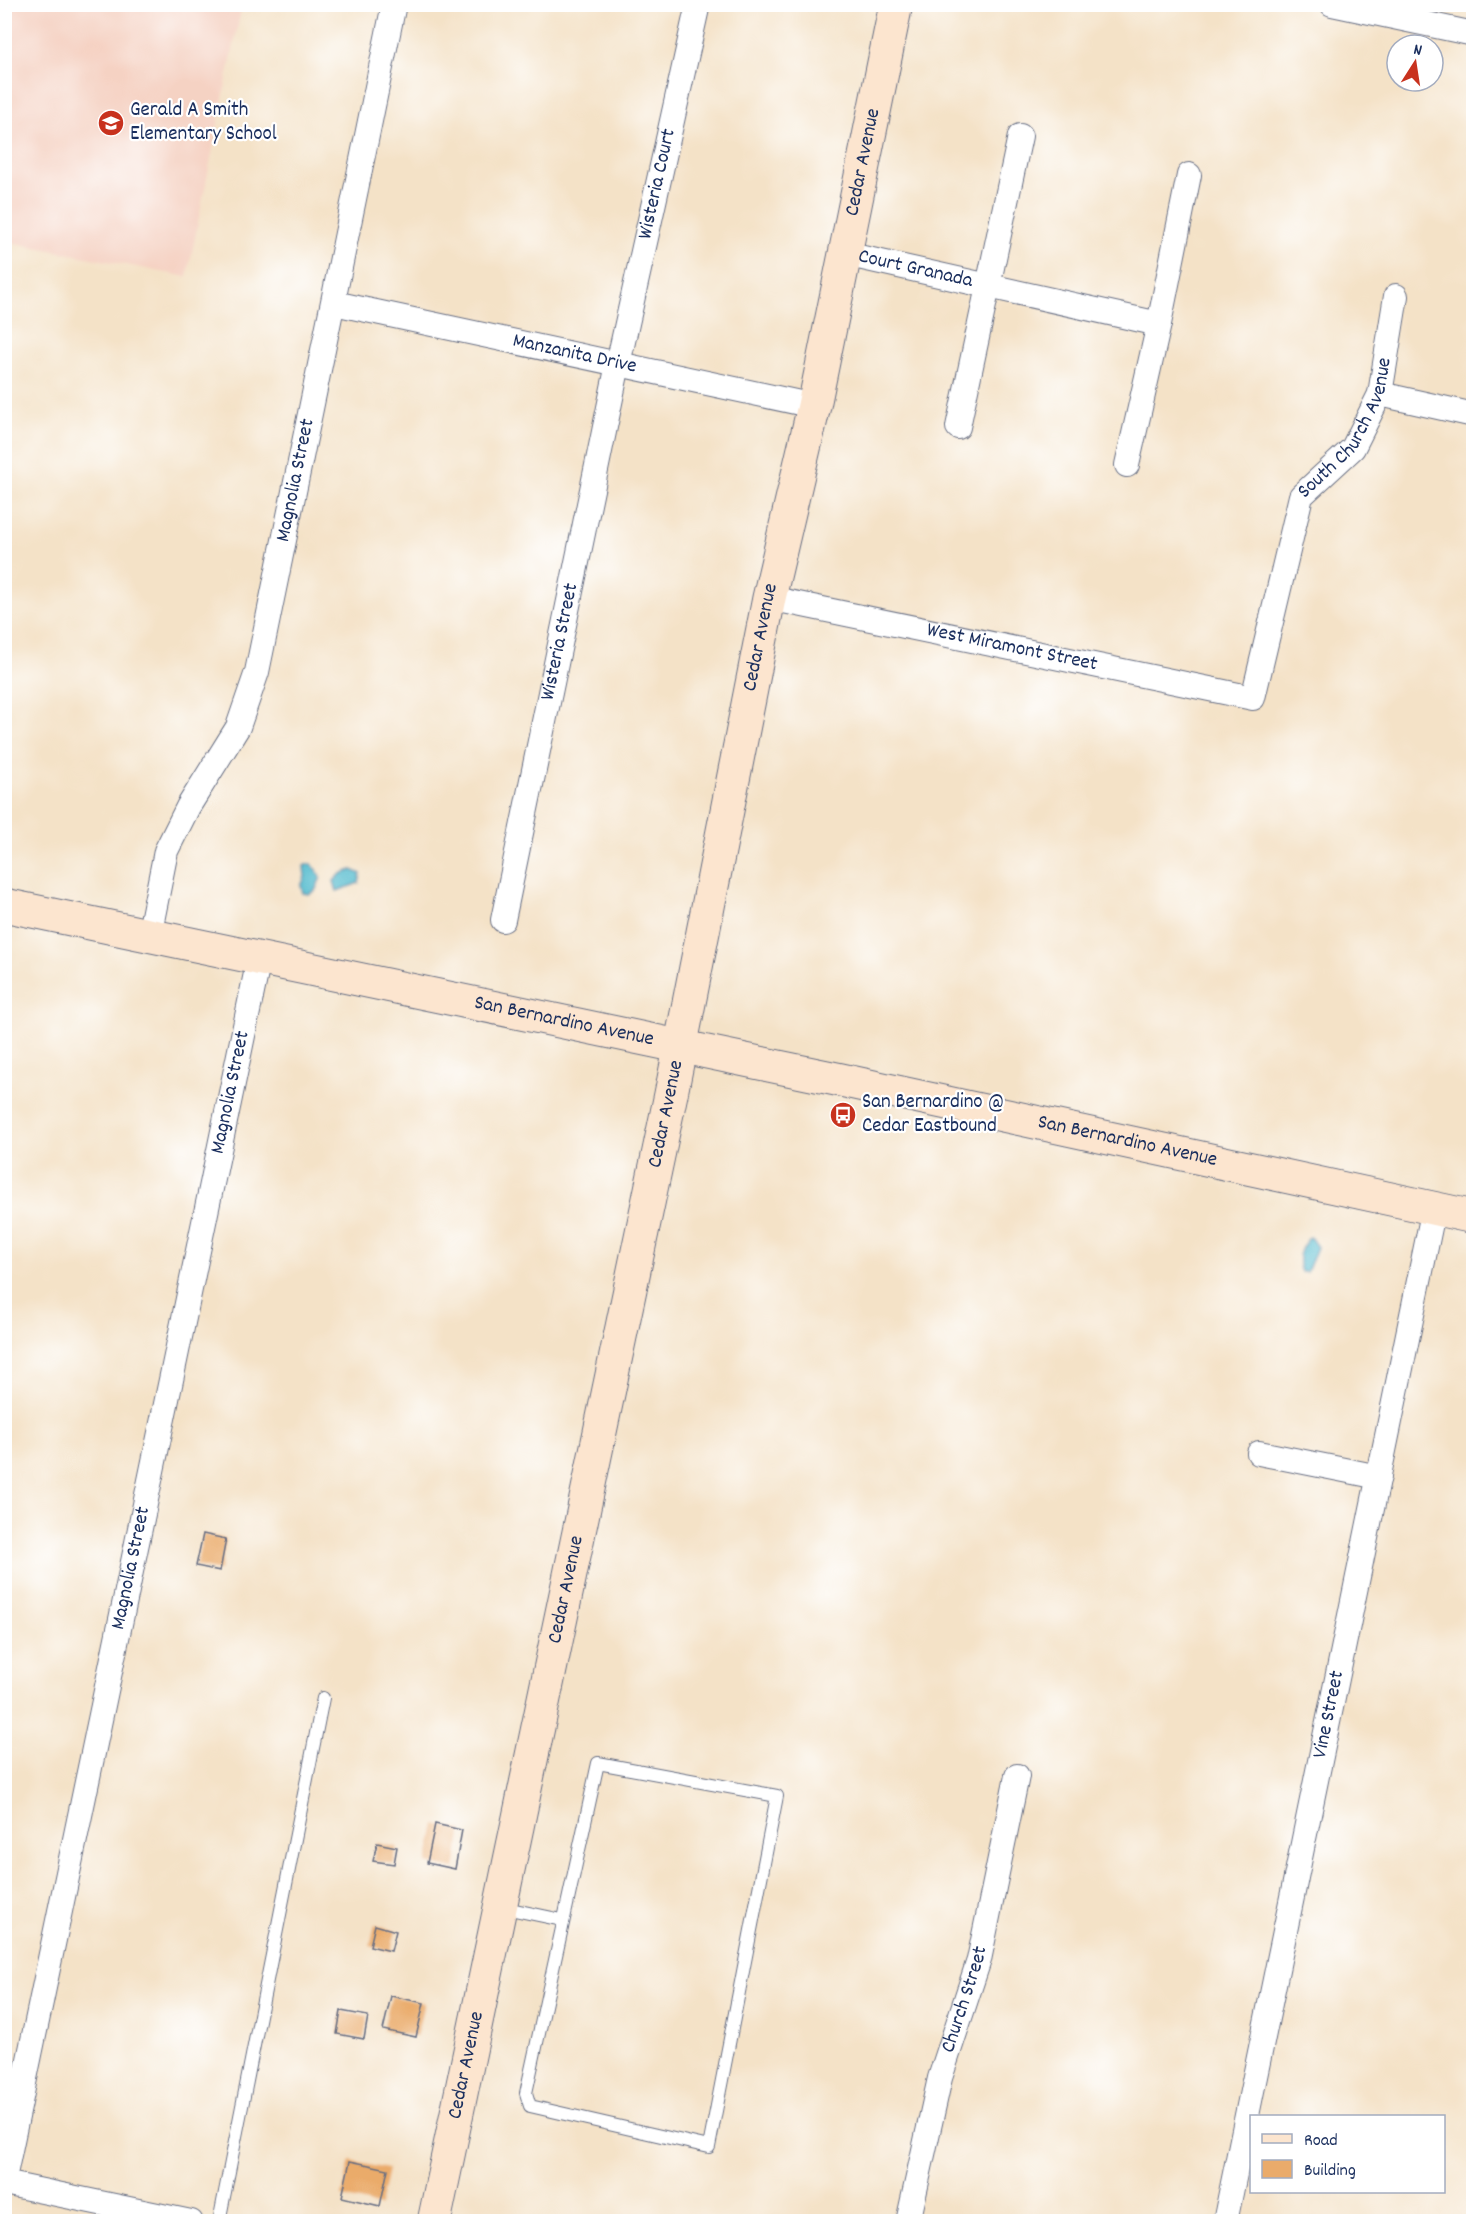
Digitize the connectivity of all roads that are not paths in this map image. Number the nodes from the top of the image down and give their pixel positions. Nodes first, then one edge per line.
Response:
1 (394, 4) edge
2 (698, 4) edge
3 (896, 4) edge
4 (1332, 4) edge
5 (1473, 34) edge
6 (1020, 136) dead end
7 (1190, 175) dead end
8 (845, 254) junction
9 (986, 285) junction
10 (1396, 296) dead end
11 (334, 303) junction
12 (1159, 324) junction
13 (618, 364) junction
14 (1380, 394) junction
15 (814, 406) junction
16 (1473, 415) edge
17 (958, 427) dead end
18 (1127, 465) dead end
19 (770, 598) junction
20 (1253, 698) joint
21 (4, 905) edge
22 (503, 920) dead end
23 (149, 936) junction
24 (259, 959) junction
25 (680, 1047) junction
26 (1434, 1208) junction
27 (1473, 1217) edge
28 (1259, 1453) dead end
29 (1379, 1477) junction
30 (323, 1698) dead end
31 (1017, 1776) dead end
32 (500, 1907) junction
33 (562, 1920) junction
34 (4, 2181) edge
35 (191, 2222) edge
36 (219, 2222) edge
37 (434, 2222) edge
38 (908, 2222) edge
39 (1225, 2222) edge

1 - 11 street, Magnolia Street
2 - 13 street, Wisteria Court
3 - 8 main road, Cedar Avenue
4 - 5 street
6 - 9 street
7 - 12 street
8 - 9 street, Court Granada
8 - 15 main road, Cedar Avenue
9 - 12 street, Court Granada
9 - 17 street
10 - 14 street, South Church Avenue
11 - 13 street, Manzanita Drive
11 - 23 street, Magnolia Street
12 - 18 street
13 - 15 street, Manzanita Drive
13 - 22 street, Wisteria Street
14 - 16 street
14 - 20 street, South Church Avenue
15 - 19 main road, Cedar Avenue
19 - 20 street, West Miramont Street
19 - 25 main road, Cedar Avenue
21 - 23 main road, San Bernardino Avenue
23 - 24 main road, San Bernardino Avenue
24 - 25 main road, San Bernardino Avenue
24 - 34 street, Magnolia Street
25 - 26 main road, San Bernardino Avenue
25 - 32 main road, Cedar Avenue
26 - 27 main road, San Bernardino Avenue
26 - 29 street, Vine Street
28 - 29 street
29 - 39 street, Vine Street
30 - 36 lane
31 - 38 street, Church Street
32 - 33 lane
32 - 37 main road, Cedar Avenue
33 - 33 lane
34 - 35 street

